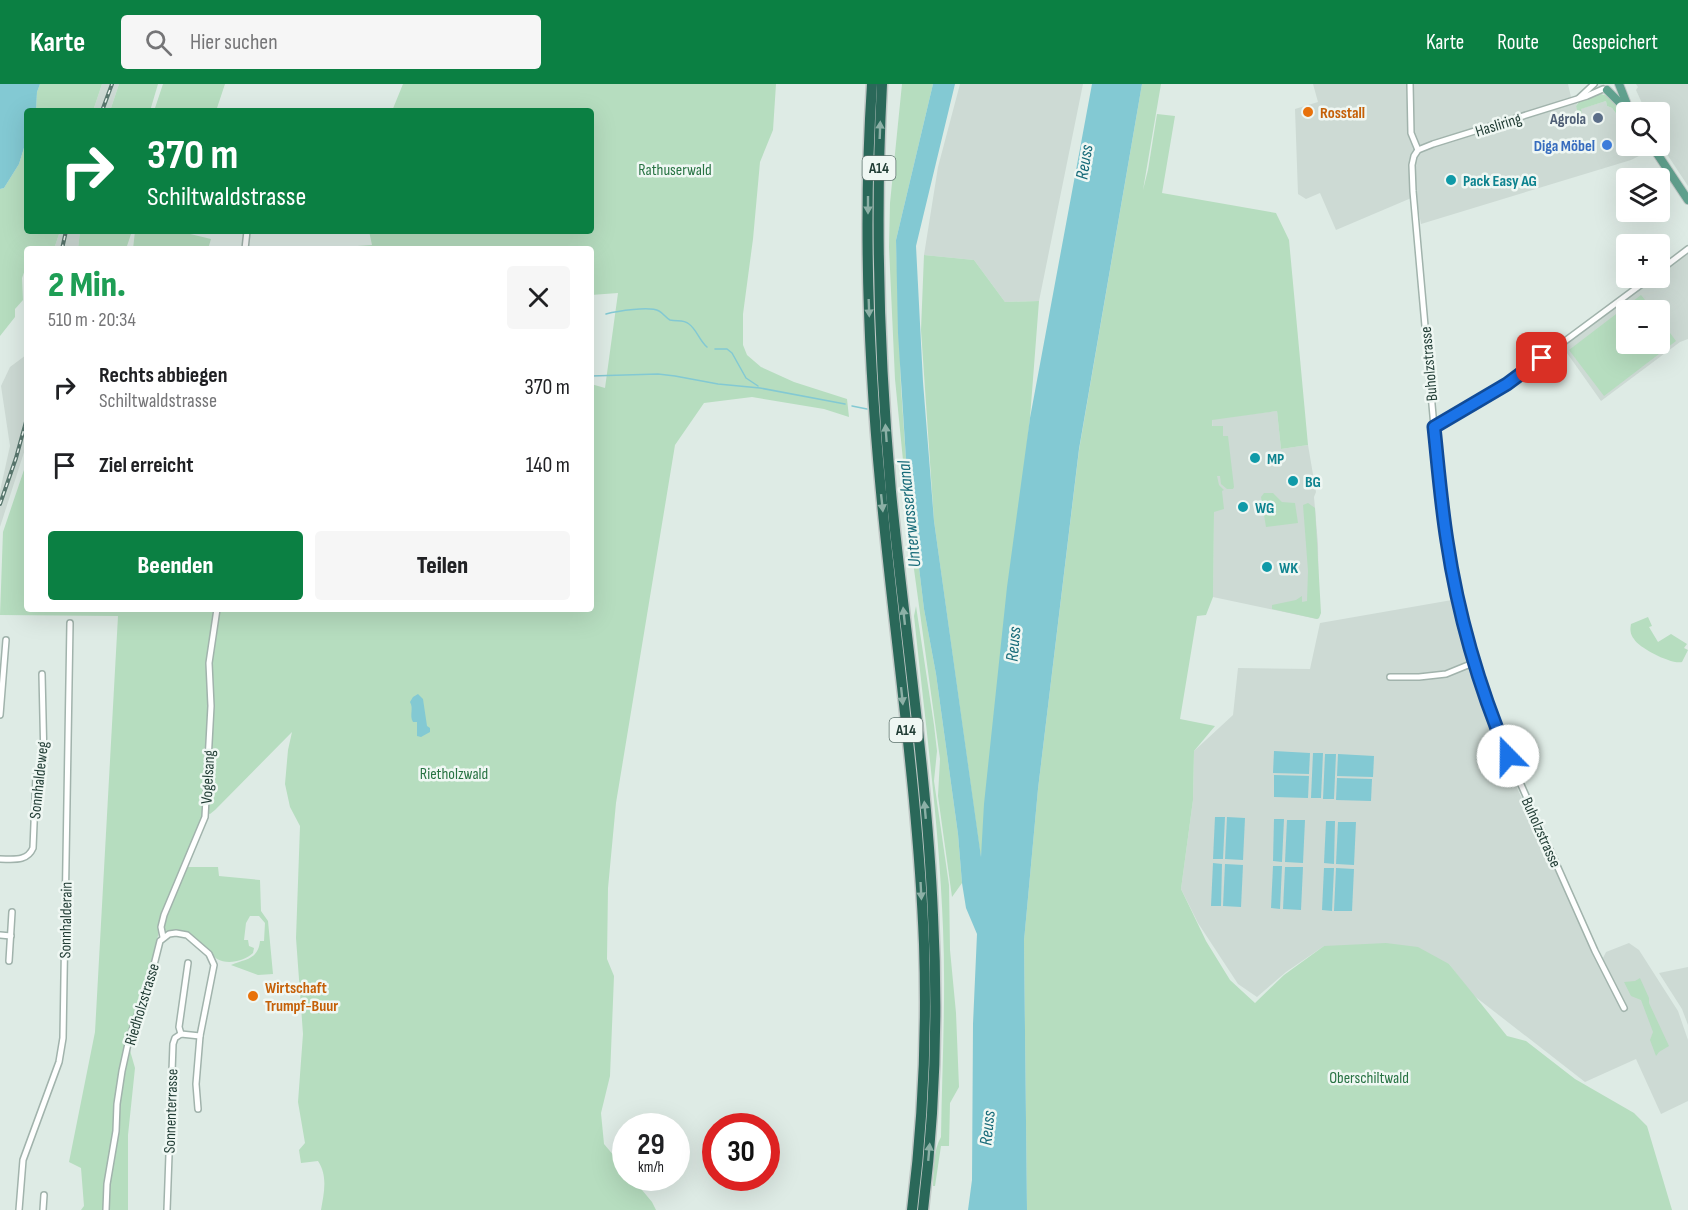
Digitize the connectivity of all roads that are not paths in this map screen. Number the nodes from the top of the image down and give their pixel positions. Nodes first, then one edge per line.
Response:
1 (872, 84) edge
2 (882, 84) edge
3 (1410, 84) edge
4 (1594, 84) edge
5 (1618, 84) edge
6 (1603, 88) edge
7 (1578, 99) junction
8 (1618, 102) edge
9 (1625, 102) edge
10 (1418, 150) junction
11 (1659, 156) edge
12 (1688, 200) edge
13 (1688, 249) edge
14 (1670, 263) edge
15 (1637, 288) edge
16 (1434, 427) junction
17 (217, 612) edge
18 (70, 623) dead end
19 (6, 640) dead end
20 (1473, 663) junction
21 (42, 674) dead end
22 (1390, 678) dead end
23 (0, 715) edge
24 (0, 859) edge
25 (12, 912) dead end
26 (0, 935) edge
27 (11, 936) junction
28 (163, 937) junction
29 (9, 961) dead end
30 (188, 963) dead end
31 (1624, 1008) dead end
32 (181, 1034) junction
33 (200, 1036) junction
34 (198, 1109) dead end
35 (44, 1195) dead end
36 (19, 1210) edge
37 (43, 1210) edge
38 (106, 1210) edge
39 (167, 1210) edge
40 (912, 1210) edge
41 (923, 1210) edge

1 -> 40 highway, A14
41 -> 2 highway, A14
3 - 10 street, Buholzstrasse
4 - 7 street, Hasliring
5 - 6 main road
5 - 9 main road
6 - 7 street, Hasliring
6 - 8 main road
7 - 10 street, Hasliring
10 - 16 street, Buholzstrasse
11 - 12 main road
13 - 14 street
15 - 16 street
16 - 20 street, Buholzstrasse
17 - 28 street, Vogelsang
18 - 36 street, Sonnhalderain
19 - 23 street
20 - 22 street
20 - 31 street, Buholzstrasse
21 - 24 street, Sonnhaldeweg
25 - 27 street
26 - 27 street
27 - 29 street
28 - 33 street
28 - 38 street, Riedholzstrasse
30 - 32 street, Sonnenterrasse
32 - 33 street
32 - 39 street, Sonnenterrasse
33 - 34 street
35 - 37 street

